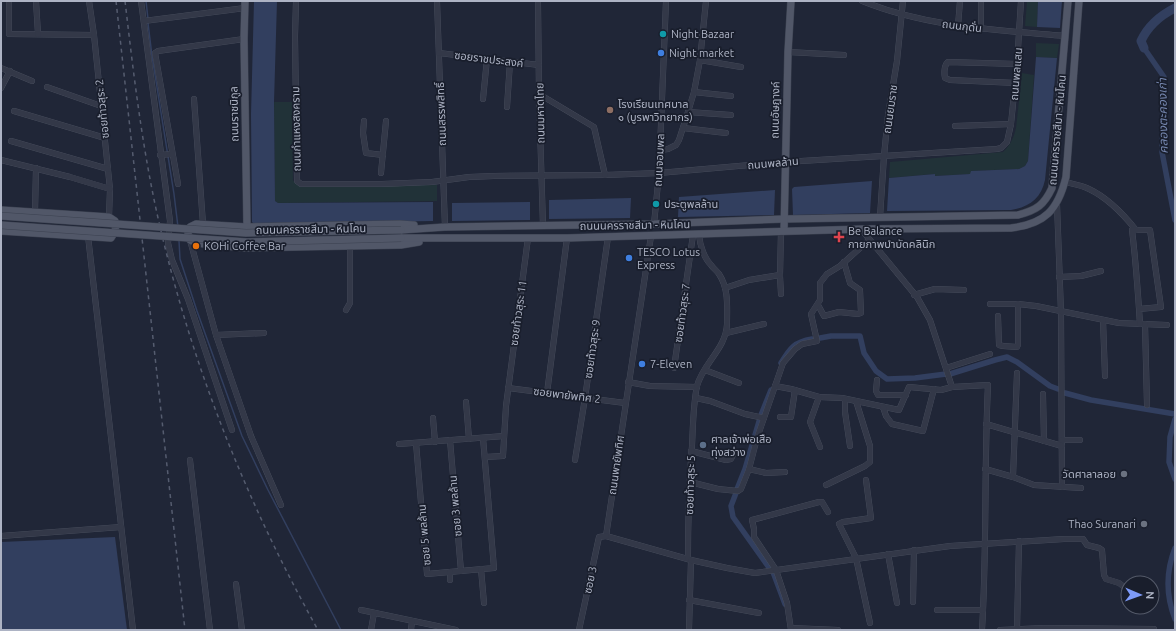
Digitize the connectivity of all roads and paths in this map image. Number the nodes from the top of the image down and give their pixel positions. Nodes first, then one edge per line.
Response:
1 (9, 1) edge
2 (36, 1) edge
3 (89, 1) edge
4 (141, 1) edge
5 (296, 1) edge
6 (437, 1) edge
7 (538, 1) edge
8 (666, 1) edge
9 (706, 1) edge
10 (791, 1) edge
11 (862, 1) edge
12 (903, 1) edge
13 (960, 1) edge
14 (981, 1) edge
15 (1021, 1) edge
16 (1068, 1) edge
17 (1080, 1) edge
18 (245, 5) edge
19 (902, 15) junction
20 (146, 21) junction
21 (958, 26) junction
22 (981, 28) junction
23 (1019, 32) junction
24 (38, 34) junction
25 (94, 35) junction
26 (1065, 36) junction
27 (1077, 36) junction
28 (244, 40) junction
29 (788, 52) junction
30 (439, 53) junction
31 (844, 54) dead end
32 (487, 59) junction
33 (700, 60) junction
34 (510, 62) junction
35 (1017, 64) junction
36 (539, 65) junction
37 (741, 67) dead end
38 (1, 68) edge
39 (10, 72) junction
40 (32, 81) dead end
41 (1016, 83) junction
42 (47, 87) dead end
43 (1, 88) edge
44 (694, 92) junction
45 (539, 94) junction
46 (731, 96) dead end
47 (194, 99) dead end
48 (483, 99) dead end
49 (101, 106) junction
50 (507, 107) dead end
51 (14, 111) dead end
52 (688, 112) junction
53 (731, 115) dead end
54 (364, 120) dead end
55 (386, 121) dead end
56 (1012, 124) junction
57 (955, 126) dead end
58 (683, 128) junction
59 (726, 133) dead end
60 (105, 138) junction
61 (11, 141) dead end
62 (1004, 146) joint
63 (660, 150) junction
64 (167, 155) junction
65 (383, 155) junction
66 (884, 156) junction
67 (1, 160) edge
68 (785, 162) junction
69 (36, 168) junction
70 (108, 169) junction
71 (381, 173) dead end
72 (659, 173) junction
73 (605, 175) junction
74 (541, 176) junction
75 (444, 180) junction
76 (1065, 182) junction
77 (178, 184) dead end
78 (110, 189) junction
79 (1057, 204) junction
80 (1, 210) edge
81 (34, 212) junction
82 (1, 216) edge
83 (77, 216) junction
84 (92, 216) junction
85 (109, 217) junction
86 (880, 217) junction
87 (784, 220) junction
88 (203, 224) junction
89 (654, 224) junction
90 (1, 225) edge
91 (543, 226) junction
92 (246, 227) junction
93 (444, 227) junction
94 (436, 228) junction
95 (861, 229) junction
96 (879, 229) junction
97 (1136, 230) junction
98 (1, 231) edge
99 (782, 231) junction
100 (76, 235) junction
101 (696, 235) junction
102 (88, 236) junction
103 (651, 236) junction
104 (608, 237) junction
105 (528, 238) junction
106 (567, 238) junction
107 (437, 239) junction
108 (190, 240) junction
109 (868, 240) junction
110 (350, 246) junction
111 (844, 262) junction
112 (1101, 271) dead end
113 (780, 275) junction
114 (1059, 277) junction
115 (725, 288) junction
116 (964, 290) dead end
117 (781, 294) dead end
118 (914, 294) junction
119 (990, 304) dead end
120 (1018, 304) junction
121 (818, 305) junction
122 (1139, 309) junction
123 (346, 310) dead end
124 (1061, 312) junction
125 (998, 316) dead end
126 (1103, 320) junction
127 (764, 324) dead end
128 (1142, 324) junction
129 (1167, 325) dead end
130 (264, 333) dead end
131 (726, 334) junction
132 (216, 335) junction
133 (990, 354) dead end
134 (674, 368) dead end
135 (946, 368) junction
136 (705, 370) junction
137 (1017, 373) dead end
138 (1105, 376) dead end
139 (877, 380) dead end
140 (628, 382) junction
141 (739, 384) dead end
142 (775, 386) junction
143 (697, 387) junction
144 (952, 387) junction
145 (508, 388) junction
146 (934, 389) junction
147 (795, 390) junction
148 (548, 393) junction
149 (1044, 394) dead end
150 (906, 395) junction
151 (819, 397) junction
152 (585, 398) junction
153 (696, 398) junction
154 (845, 399) junction
155 (856, 401) junction
156 (466, 402) dead end
157 (625, 403) junction
158 (1147, 405) dead end
159 (883, 407) junction
160 (780, 417) dead end
161 (433, 418) dead end
162 (764, 418) junction
163 (986, 424) junction
164 (232, 430) dead end
165 (1015, 432) junction
166 (504, 436) junction
167 (483, 438) junction
168 (469, 439) junction
169 (450, 440) junction
170 (1062, 440) junction
171 (1080, 440) dead end
172 (1044, 441) junction
173 (435, 442) junction
174 (416, 443) junction
175 (399, 444) dead end
176 (850, 446) dead end
177 (1062, 446) junction
178 (820, 447) dead end
179 (691, 451) junction
180 (734, 453) dead end
181 (484, 457) junction
182 (190, 460) dead end
183 (575, 460) dead end
184 (749, 469) junction
185 (985, 469) junction
186 (785, 472) dead end
187 (1013, 477) junction
188 (866, 480) dead end
189 (690, 482) junction
190 (826, 486) dead end
191 (1062, 487) junction
192 (1081, 488) dead end
193 (281, 505) dead end
194 (828, 512) dead end
195 (121, 527) junction
196 (1, 536) edge
197 (606, 536) junction
198 (1019, 541) junction
199 (985, 543) junction
200 (914, 550) junction
201 (888, 554) junction
202 (856, 558) junction
203 (690, 559) junction
204 (481, 569) junction
205 (776, 570) junction
206 (461, 571) junction
207 (450, 572) junction
208 (450, 580) dead end
209 (236, 584) dead end
210 (1120, 584) edge
211 (689, 600) junction
212 (912, 602) dead end
213 (484, 603) dead end
214 (897, 603) dead end
215 (361, 610) dead end
216 (937, 610) dead end
217 (983, 610) junction
218 (374, 613) junction
219 (759, 613) dead end
220 (412, 621) junction
221 (870, 623) dead end
222 (791, 629) edge
223 (1017, 629) edge
224 (1077, 629) edge
225 (1119, 629) edge
226 (1154, 629) edge
227 (133, 630) edge
228 (210, 630) edge
229 (242, 630) edge
230 (371, 630) edge
231 (411, 630) edge
232 (456, 630) edge
233 (579, 630) edge
234 (689, 630) edge
235 (838, 630) edge
236 (982, 630) edge
237 (1000, 630) edge

1 - 24 street
2 - 24 street
3 - 25 street, ซอยท้าวสุระ 2
4 - 20 street
5 - 75 street, ถนนกำแหงสงคราม
6 - 30 street, ถนนสรรพสิทธิ์
7 - 36 street, ถนนมหาดไทย
8 - 63 street, ถนนจอมพล
9 - 33 street
10 - 29 main road, ถนนอัษฎางค์
11 - 19 street, ถนนกุดั่น
12 - 19 street, ถนนยมราช
13 - 21 street
14 - 22 street
15 - 23 street, ถนนพลแสน
16 - 26 main road, ถนนนครราชสีมา - หินโคน
17 - 27 main road, ถนนนครราชสีมา - หินโคน
18 - 20 street
18 - 28 main road, ถนนราชนิกูล
19 - 21 street, ถนนกุดั่น
19 - 66 street, ถนนยมราช
20 - 64 street
21 - 22 street, ถนนกุดั่น
22 - 23 street, ถนนกุดั่น
23 - 26 street, ถนนกุดั่น
23 - 35 street, ถนนพลแสน
24 - 25 street
25 - 49 street, ซอยท้าวสุระ 2
26 - 27 main road
26 - 86 main road, ถนนนครราชสีมา - หินโคน
27 - 76 main road, ถนนนครราชสีมา - หินโคน
28 - 64 street
28 - 92 main road, ถนนราชนิกูล
29 - 31 street
29 - 68 main road, ถนนอัษฎางค์
30 - 32 street, ซอยราชประสงค์
30 - 75 street, ถนนสรรพสิทธิ์
32 - 34 street, ซอยราชประสงค์
32 - 48 street
33 - 37 street
33 - 44 street
34 - 36 street, ซอยราชประสงค์
34 - 50 street
35 - 41 street, ถนนพลแสน
35 - 41 street
36 - 45 street, ถนนมหาดไทย
38 - 39 street
39 - 40 street
39 - 43 street
41 - 56 street, ถนนพลแสน
42 - 49 street
44 - 46 street
44 - 52 street
45 - 73 street
45 - 74 street, ถนนมหาดไทย
47 - 88 street
49 - 60 street, ซอยท้าวสุระ 2
51 - 60 street
52 - 53 street
52 - 58 street
54 - 65 street
55 - 65 street
56 - 57 street
56 - 62 street, ถนนพลแสน
58 - 59 street
58 - 63 street
60 - 70 street, ซอยท้าวสุระ 2
61 - 70 street
62 - 66 street, ถนนพลล้าน
63 - 72 street, ถนนจอมพล
64 - 77 street
64 - 164 street
65 - 71 street
66 - 68 street, ถนนพลล้าน
66 - 86 street, ถนนยมราช
67 - 69 street
68 - 72 street, ถนนพลล้าน
68 - 87 main road, ถนนอัษฎางค์
69 - 78 street
69 - 81 street
70 - 78 street, ซอยท้าวสุระ 2
72 - 73 street, ถนนพลล้าน
72 - 89 street, ถนนจอมพล
73 - 74 street, ถนนพลล้าน
74 - 75 street
74 - 91 street, ถนนมหาดไทย
75 - 93 street, ถนนสรรพสิทธิ์
76 - 79 main road, ถนนนครราชสีมา - หินโคน
76 - 97 street
78 - 85 street, ซอยท้าวสุระ 2
79 - 96 main road, ถนนนครราชสีมา - หินโคน
79 - 114 street
80 - 81 main road
81 - 83 main road
82 - 94 main road, bridge
83 - 84 main road
83 - 100 main road
84 - 85 main road
84 - 102 main road
85 - 102 main road
86 - 87 main road, ถนนนครราชสีมา - หินโคน
86 - 96 main road
87 - 89 main road, ถนนนครราชสีมา - หินโคน
87 - 99 main road, ถนนอัษฎางค์
88 - 92 main road
88 - 108 main road
89 - 91 main road, ถนนนครราชสีมา - หินโคน
89 - 103 main road
90 - 107 main road, ถนนนครราชสีมา - หินโคน, bridge
91 - 93 main road, ถนนนครราชสีมา - หินโคน
92 - 94 main road
93 - 94 main road, ถนนนครราชสีมา - หินโคน
95 - 96 main road, ถนนนครราชสีมา - หินโคน
95 - 99 main road, ถนนนครราชสีมา - หินโคน
95 - 109 street
97 - 122 street
97 - 122 street
98 - 100 main road
99 - 101 main road, ถนนนครราชสีมา - หินโคน
99 - 113 street
100 - 102 main road
101 - 103 main road, ถนนนครราชสีมา - หินโคน
101 - 115 street, ซอยท้าวสุระ 5
101 - 134 street, ซอยท้าวสุระ 7
102 - 195 street
103 - 104 main road, ถนนนครราชสีมา - หินโคน
103 - 140 street, ถนนพายัพทิศ
104 - 106 main road, ถนนนครราชสีมา - หินโคน
104 - 152 street, ซอยท้าวสุระ 9
105 - 106 main road, ถนนนครราชสีมา - หินโคน
105 - 107 main road, ถนนนครราชสีมา - หินโคน
105 - 145 street, ซอยท้าวสุระ 11
106 - 148 street
107 - 110 main road
108 - 110 main road
108 - 132 street
109 - 111 street
109 - 118 street
110 - 123 street
111 - 121 street
111 - 121 street
112 - 114 street
113 - 115 street
113 - 117 street
114 - 124 street
115 - 131 street, ซอยท้าวสุระ 5
116 - 118 street
118 - 135 street
119 - 120 street
120 - 124 street
120 - 125 street
121 - 142 street
122 - 128 street
124 - 126 street
124 - 170 street
126 - 128 street
126 - 138 street
127 - 131 street
128 - 129 street
128 - 158 street
130 - 132 street
131 - 136 street, ซอยท้าวสุระ 5
132 - 193 street
133 - 135 street
135 - 144 street
136 - 141 street
136 - 143 street, ซอยท้าวสุระ 5
137 - 165 street
139 - 150 street
140 - 143 street
140 - 157 street, ถนนพายัพทิศ
142 - 147 street
142 - 162 street
143 - 153 street, ซอยท้าวสุระ 5
144 - 146 street
144 - 163 street
145 - 148 street, ซอยพายัพทิศ 2
145 - 166 street, ซอยท้าวสุระ 11
146 - 150 street
146 - 159 street
147 - 151 street
147 - 160 street
148 - 152 street, ซอยพายัพทิศ 2
149 - 172 street
150 - 159 street
151 - 154 street
151 - 178 street
152 - 157 street, ซอยพายัพทิศ 2
152 - 183 street, ซอยท้าวสุระ 9
153 - 162 street
153 - 179 street, ซอยท้าวสุระ 5
154 - 155 street
154 - 176 street
155 - 159 street
155 - 190 street
156 - 168 street
157 - 197 street, ถนนพายัพทิศ
161 - 173 street
162 - 184 street
163 - 165 street
163 - 185 street
165 - 172 street
165 - 187 street
166 - 167 street
166 - 181 street, ซอยท้าวสุระ 11
167 - 168 street
167 - 181 street, ซอย 5 พลล้าน
168 - 169 street
169 - 173 street
169 - 206 street, ซอย 3 พลล้าน
170 - 171 street
170 - 177 street
172 - 177 street
173 - 174 street
174 - 175 street
174 - 207 street, ซอย 5 พลล้าน
177 - 191 street
179 - 180 street
179 - 189 street, ซอยท้าวสุระ 5
181 - 204 street, ซอย 5 พลล้าน
182 - 228 street
184 - 186 street
184 - 189 street
185 - 187 street
185 - 199 street
187 - 191 street
188 - 202 street
189 - 203 street, ซอยท้าวสุระ 5
191 - 192 street
194 - 205 street
195 - 196 street
195 - 227 street
197 - 203 street
197 - 233 street, ซอย 3
198 - 199 street
198 - 210 street
198 - 223 street
199 - 200 street
199 - 217 street
200 - 201 street
200 - 212 street
201 - 202 street
201 - 214 street
202 - 205 street
202 - 221 street
203 - 205 street
203 - 211 street
204 - 206 street, ซอย 5 พลล้าน
204 - 213 street
205 - 222 street
206 - 207 street, ซอย 5 พลล้าน
207 - 208 street
209 - 229 street
211 - 219 street
211 - 234 street
215 - 218 street
216 - 217 street
217 - 236 street
218 - 220 street
218 - 230 street
220 - 231 street
220 - 232 street
222 - 235 street
223 - 224 street
223 - 237 street
224 - 225 street
225 - 226 street

